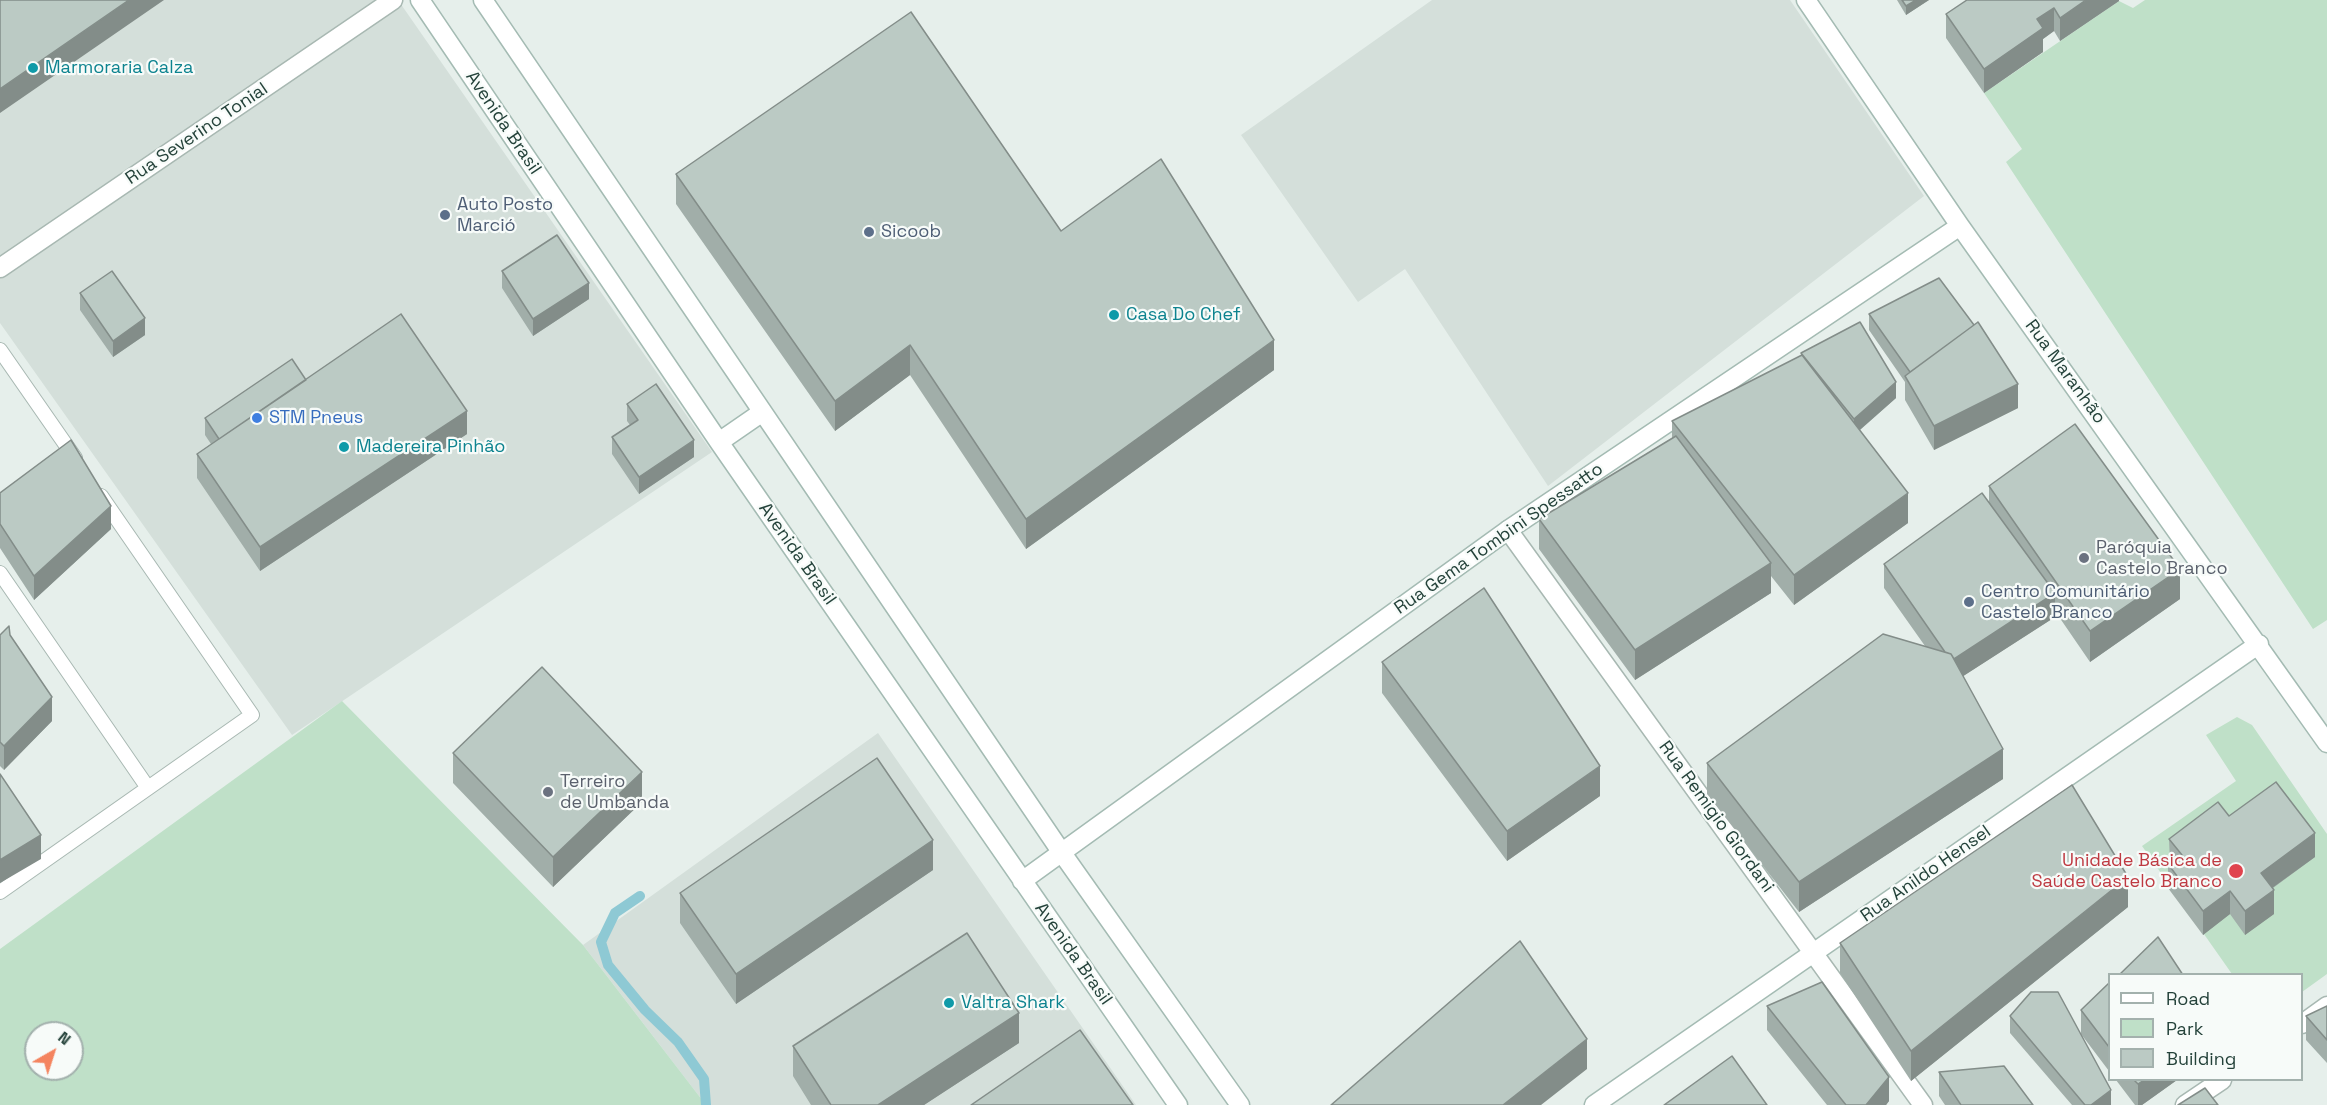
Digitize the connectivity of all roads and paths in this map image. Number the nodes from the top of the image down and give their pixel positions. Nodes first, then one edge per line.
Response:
1 (393, 0) edge
2 (420, 0) edge
3 (483, 0) edge
4 (1806, 0) edge
5 (1960, 226) junction
6 (0, 268) edge
7 (0, 350) edge
8 (761, 413) junction
9 (719, 442) junction
10 (1508, 530) junction
11 (0, 573) edge
12 (2259, 644) junction
13 (2327, 742) edge
14 (148, 788) junction
15 (1062, 853) junction
16 (1022, 881) junction
17 (0, 891) edge
18 (1814, 952) junction
19 (2327, 1006) edge
20 (2303, 1023) edge
21 (2221, 1081) edge
22 (1178, 1105) edge
23 (1240, 1105) edge
24 (1594, 1105) edge
25 (1923, 1105) edge
26 (2185, 1105) edge

1 - 6 street, Rua Severino Tonial
2 - 9 street, Avenida Brasil
3 - 8 street
4 - 5 street, Rua Maranhão
5 - 10 street, Rua Gema Tombini Spessatto
5 - 12 street, Rua Maranhão
7 - 14 lane
8 - 9 street
8 - 15 street
9 - 16 street, Avenida Brasil
10 - 15 street, Rua Gema Tombini Spessatto
10 - 18 street, Rua Remigio Giordani
11 - 14 lane
12 - 13 street, Rua Maranhão
12 - 18 street, Rua Anildo Hensel
14 - 17 lane
15 - 16 street, Rua Gema Tombini Spessatto
15 - 23 street
16 - 22 street, Avenida Brasil
18 - 24 street, Rua Anildo Hensel
18 - 25 street, Rua Remigio Giordani
19 - 20 street
21 - 26 street

